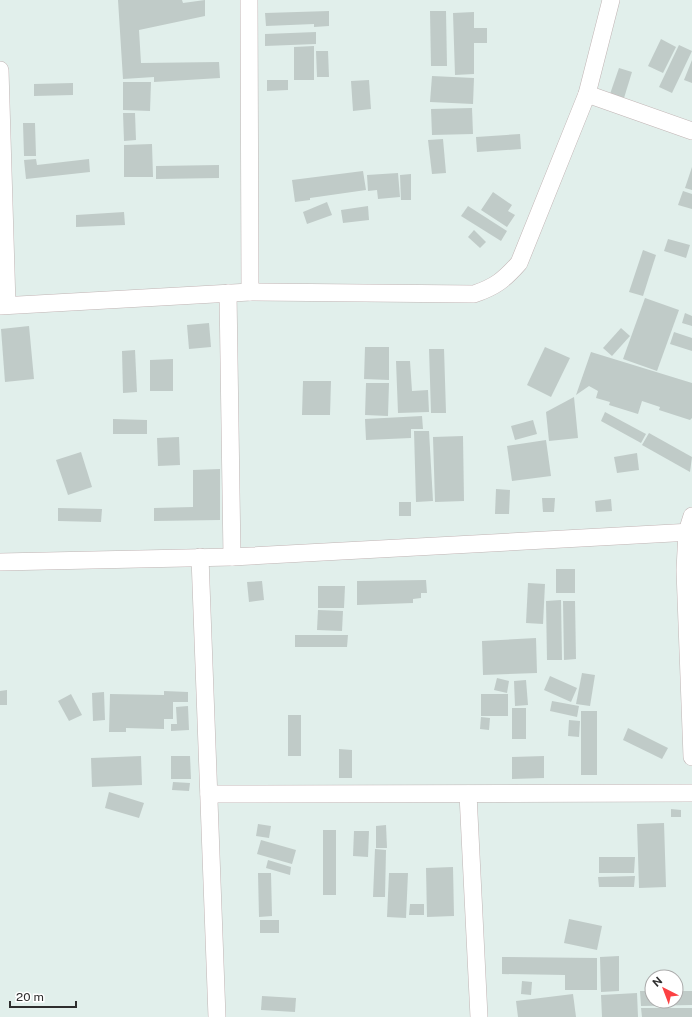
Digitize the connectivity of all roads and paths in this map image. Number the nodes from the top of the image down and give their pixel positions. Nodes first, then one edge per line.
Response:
1 (249, 0) edge
2 (611, 0) edge
3 (0, 70) edge
4 (587, 94) junction
5 (692, 131) edge
6 (250, 292) junction
7 (228, 293) junction
8 (3, 306) edge
9 (690, 527) edge
10 (200, 557) junction
11 (232, 557) junction
12 (0, 562) edge
13 (692, 757) edge
14 (692, 793) edge
15 (209, 794) junction
16 (468, 794) junction
17 (217, 1017) edge
18 (479, 1017) edge

1 - 6 street
2 - 4 street
3 - 8 street
4 - 5 street
4 - 6 street
6 - 7 street
7 - 8 street
7 - 11 street
9 - 11 street
9 - 13 street
10 - 11 street
10 - 12 street
10 - 15 street
14 - 16 street
15 - 16 street
15 - 17 street
16 - 18 street

